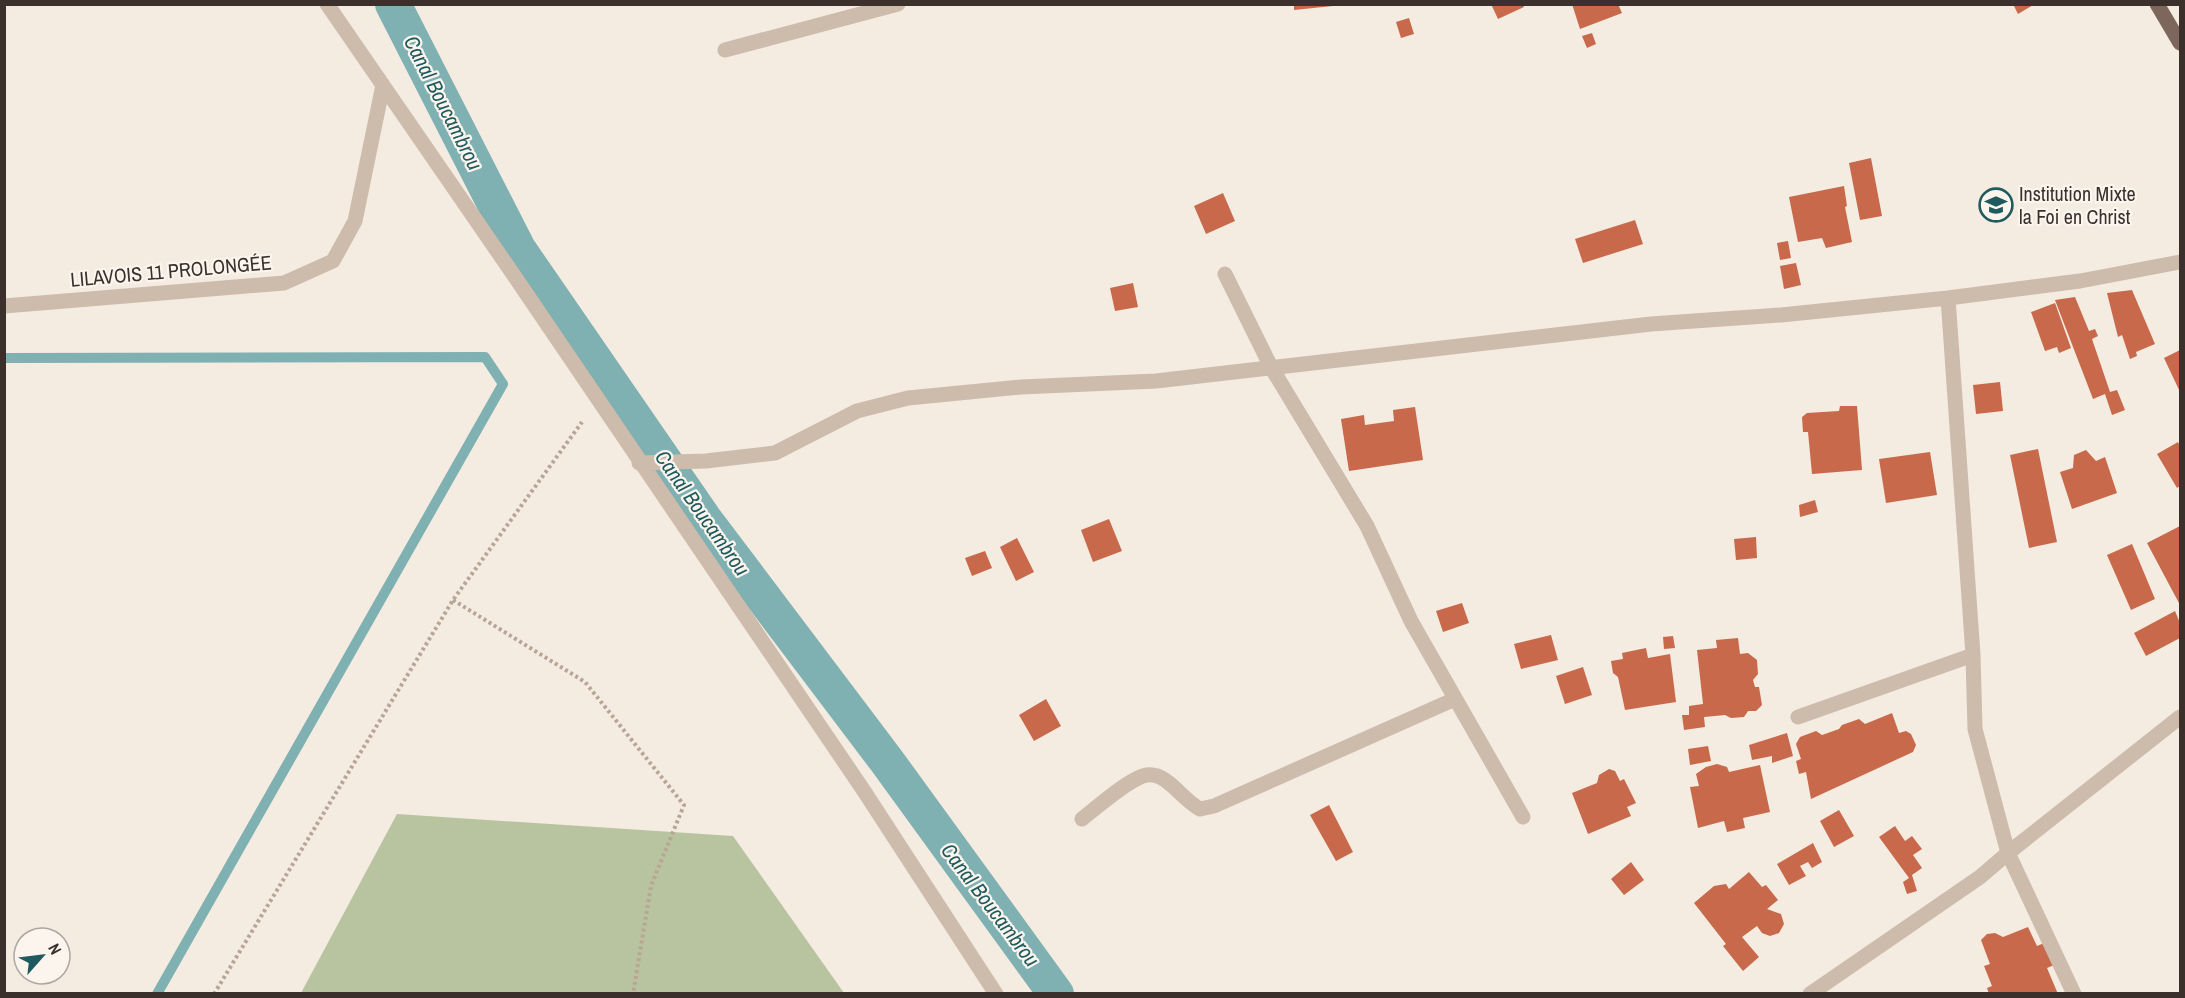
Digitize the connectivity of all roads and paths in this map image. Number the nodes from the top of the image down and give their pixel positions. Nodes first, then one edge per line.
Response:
1 (327, 4) edge
2 (898, 4) edge
3 (2157, 4) edge
4 (2181, 43) edge
5 (725, 50) dead end
6 (383, 85) junction
7 (2181, 262) edge
8 (1225, 273) dead end
9 (1948, 298) junction
10 (4, 306) edge
11 (1271, 367) junction
12 (597, 400) junction
13 (639, 463) junction
14 (453, 600) junction
15 (1973, 655) junction
16 (1455, 699) junction
17 (1798, 717) dead end
18 (2181, 717) edge
19 (1523, 817) dead end
20 (1082, 819) dead end
21 (2008, 853) junction
22 (214, 993) edge
23 (633, 993) edge
24 (996, 993) edge
25 (1810, 993) edge
26 (2074, 993) edge

1 - 6 street
2 - 5 street
3 - 4 main road
6 - 10 street, LILAVOIS 11 PROLONGÉE
6 - 12 street
7 - 9 street
8 - 11 street
9 - 11 street
9 - 15 street
11 - 13 street
11 - 16 street
12 - 13 street
12 - 14 path
13 - 24 street
14 - 22 path
14 - 23 path
15 - 17 street
15 - 21 street
16 - 19 street
16 - 20 street
18 - 21 street
21 - 25 street
21 - 26 street

